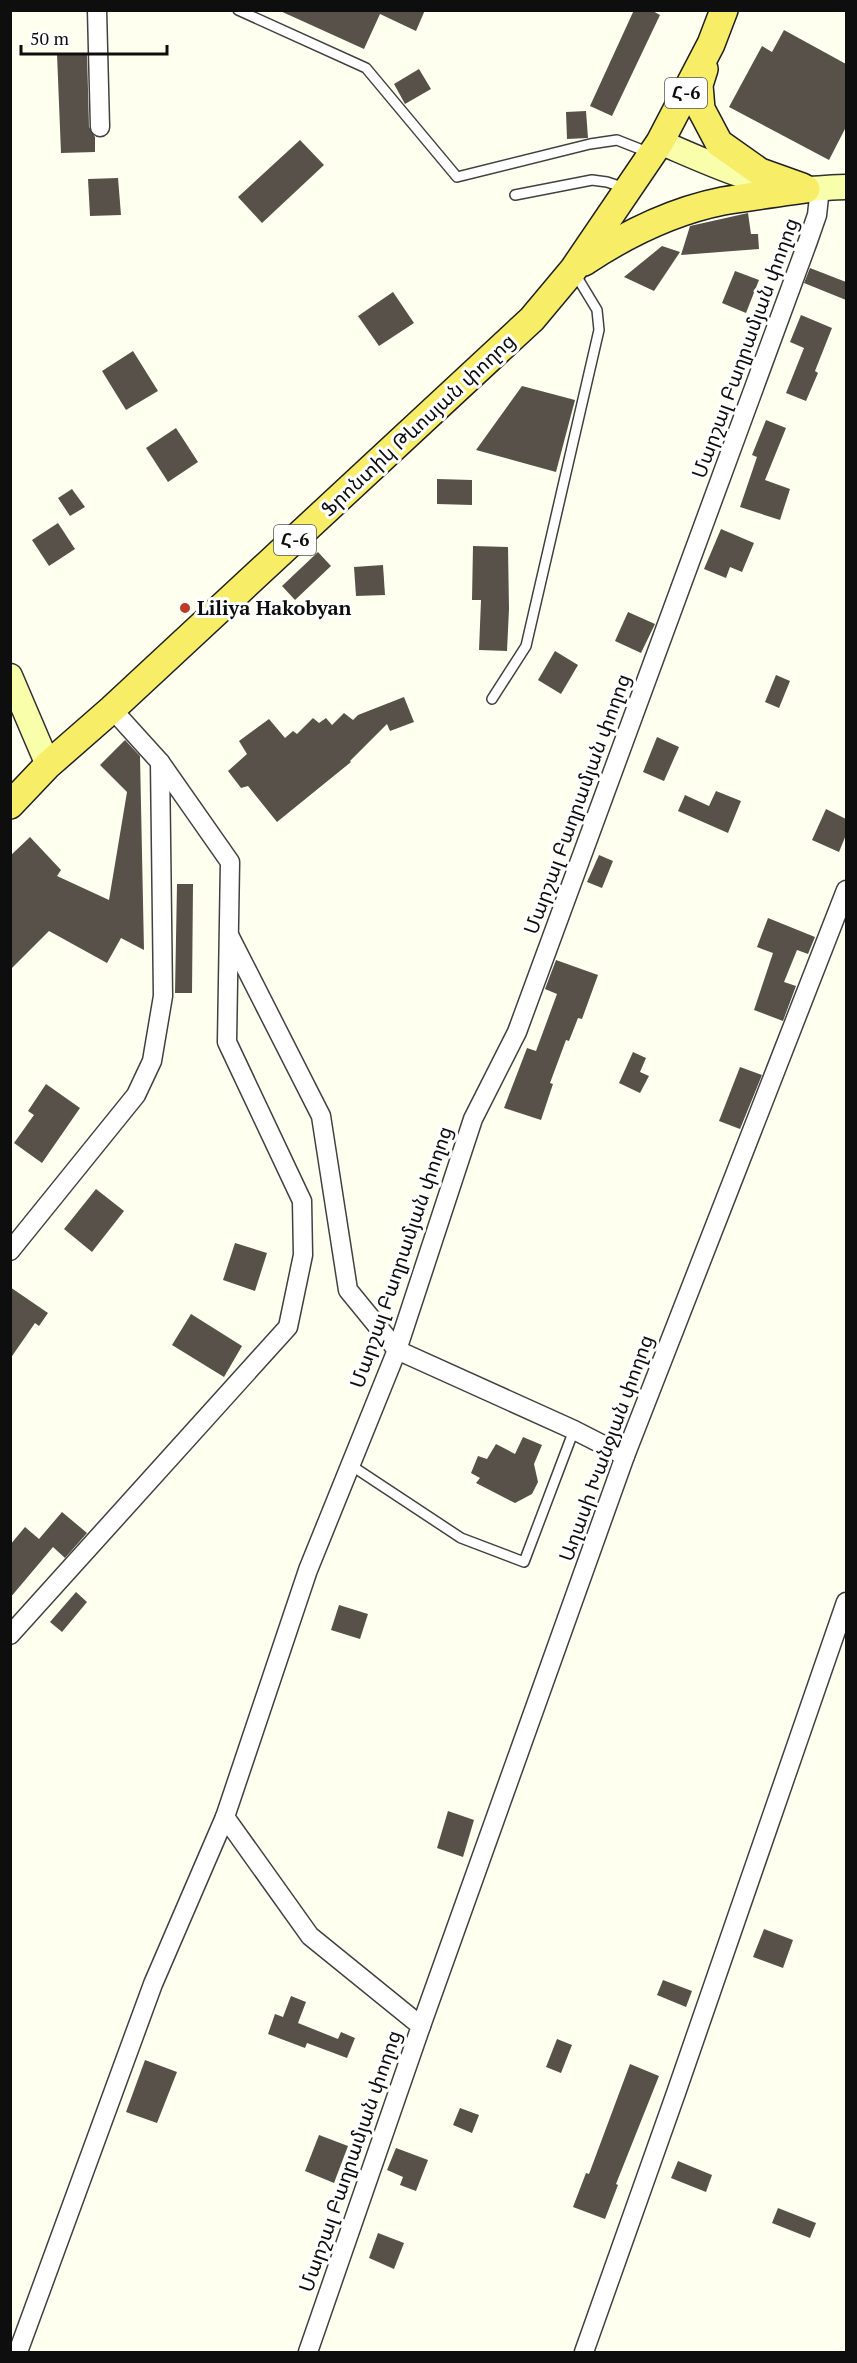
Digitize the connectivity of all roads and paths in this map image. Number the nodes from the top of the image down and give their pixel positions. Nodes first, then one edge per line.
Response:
1 (98, 10) edge
2 (238, 10) edge
3 (718, 13) edge
4 (711, 44) junction
5 (100, 127) dead end
6 (656, 148) junction
7 (846, 187) edge
8 (813, 188) junction
9 (627, 189) junction
10 (515, 195) dead end
11 (573, 270) junction
12 (10, 676) edge
13 (492, 699) dead end
14 (112, 709) junction
15 (160, 762) junction
16 (48, 765) junction
17 (10, 805) edge
18 (846, 890) edge
19 (229, 935) junction
20 (10, 1251) edge
21 (397, 1350) junction
22 (574, 1430) junction
23 (625, 1456) junction
24 (349, 1464) junction
25 (846, 1602) edge
26 (10, 1635) edge
27 (225, 1817) junction
28 (421, 2026) junction
29 (18, 2352) edge
30 (308, 2352) edge
31 (584, 2352) edge

1 - 5 street
2 - 6 lane
3 - 4 main road, Ֆրոնտիկ Թևոսյան փողոց / Հ-6
4 - 6 main road, Ֆրոնտիկ Թևոսյան փողոց / Հ-6
4 - 8 main road
6 - 8 main road
6 - 9 main road, Ֆրոնտիկ Թևոսյան փողոց / Հ-6
7 - 8 main road
8 - 11 main road
8 - 21 street, Մարշալ Բաղրամյան փողոց
9 - 10 lane
9 - 11 main road, Ֆրոնտիկ Թևոսյան փողոց / Հ-6
11 - 13 lane
11 - 14 main road, Ֆրոնտիկ Թևոսյան փողոց / Հ-6
12 - 16 main road
14 - 15 street
14 - 16 main road, Ֆրոնտիկ Թևոսյան փողոց / Հ-6
15 - 19 street
15 - 20 street
16 - 17 main road, Ֆրոնտիկ Թևոսյան փողոց / Հ-6
18 - 23 street, Աղասի Խանջյան փողոց
19 - 21 street
19 - 26 street
21 - 22 street
21 - 24 street, Մարշալ Բաղրամյան փողոց
22 - 23 street
22 - 24 lane
23 - 28 street, Աղասի Խանջյան փողոց
24 - 27 street, Մարշալ Բաղրամյան փողոց
25 - 31 street
27 - 28 street, Մարշալ Բաղրամյան փողոց
27 - 29 street
28 - 30 street, Մարշալ Բաղրամյան փողոց

